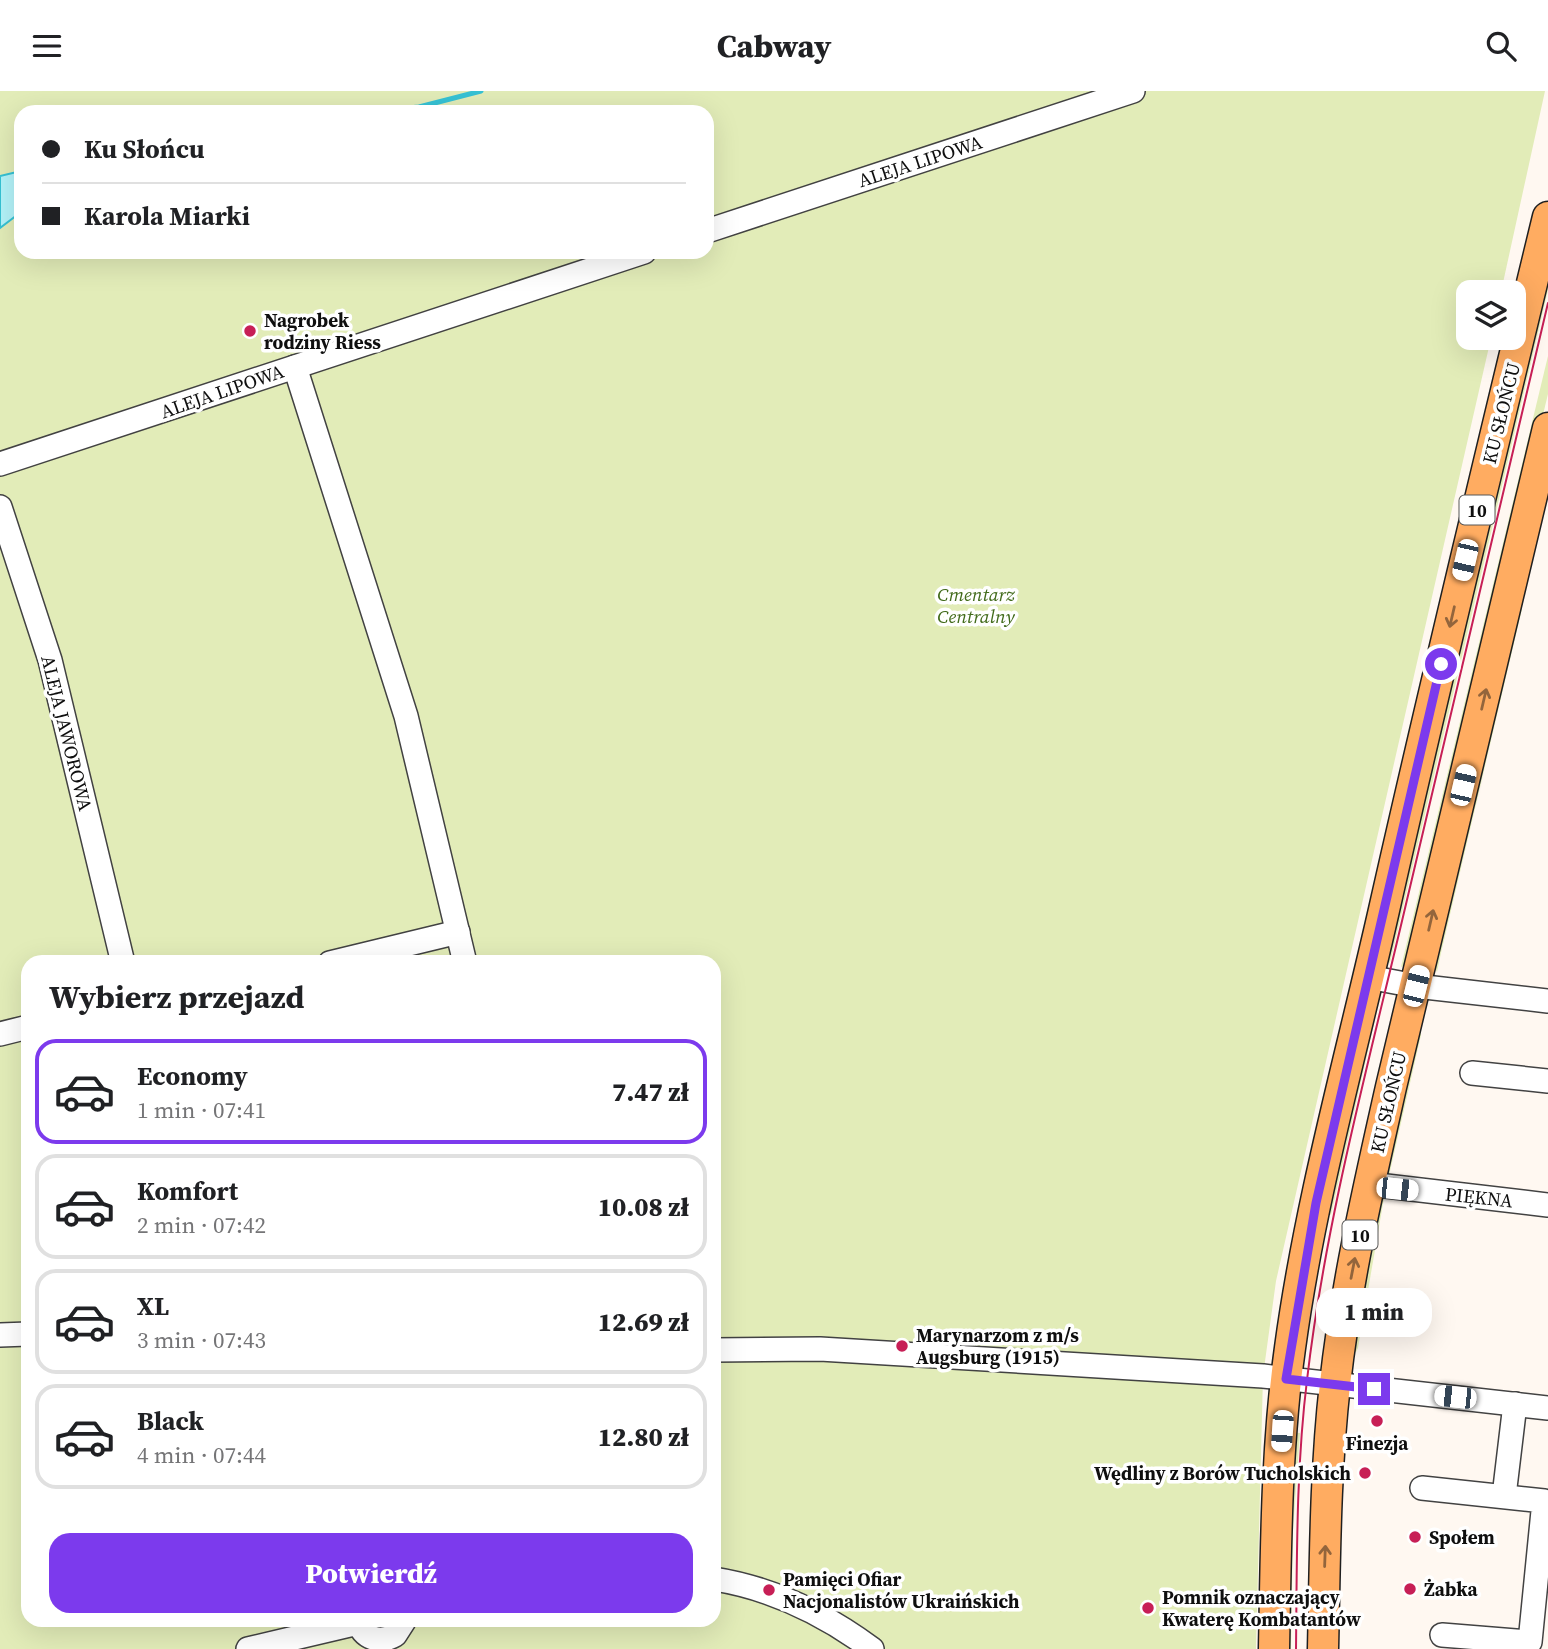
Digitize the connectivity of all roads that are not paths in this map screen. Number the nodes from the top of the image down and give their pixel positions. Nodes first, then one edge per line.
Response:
1 (1133, 91) edge
2 (1548, 217) edge
3 (714, 229) edge
4 (623, 259) edge
5 (295, 366) junction
6 (1548, 428) edge
7 (0, 464) edge
8 (0, 507) edge
9 (458, 932) junction
10 (121, 955) edge
11 (363, 955) edge
12 (463, 955) edge
13 (1368, 977) junction
14 (1416, 986) junction
15 (1548, 1001) edge
16 (21, 1029) edge
17 (0, 1034) edge
18 (1472, 1073) dead end
19 (1548, 1081) edge
20 (1369, 1184) junction
21 (1548, 1205) edge
22 (21, 1334) edge
23 (0, 1335) edge
24 (721, 1350) edge
25 (1274, 1378) junction
26 (1335, 1384) junction
27 (1515, 1404) junction
28 (1548, 1408) edge
29 (1422, 1488) dead end
30 (1504, 1496) junction
31 (721, 1581) edge
32 (338, 1627) edge
33 (361, 1627) edge
34 (400, 1627) edge
35 (1442, 1635) dead end
36 (380, 1644) edge
37 (248, 1649) edge
38 (872, 1649) edge
39 (1274, 1649) edge
40 (1323, 1649) edge

1 - 3 street, ALEJA LIPOWA
2 -> 13 main road, KU SŁOŃCU / 10
4 - 5 street, ALEJA LIPOWA
5 - 7 street, ALEJA LIPOWA
5 - 9 street
14 -> 6 main road, KU SŁOŃCU / 10
8 - 10 street, ALEJA JAWOROWA
9 - 11 street
9 - 12 street
13 - 14 street
13 - 25 main road, KU SŁOŃCU / 10
14 - 15 street
14 - 20 main road, KU SŁOŃCU / 10
16 - 17 street
18 - 19 street
20 - 21 street, PIĘKNA
26 -> 20 main road, KU SŁOŃCU / 10
22 - 23 street
24 - 25 street
25 - 26 street
25 - 39 main road, KU SŁOŃCU / 10
26 - 27 street
40 -> 26 main road, KU SŁOŃCU / 10
27 - 28 street
27 - 30 street
29 - 30 street
30 - 35 street
31 - 38 street
32 - 37 street
33 - 36 street
34 - 36 street

